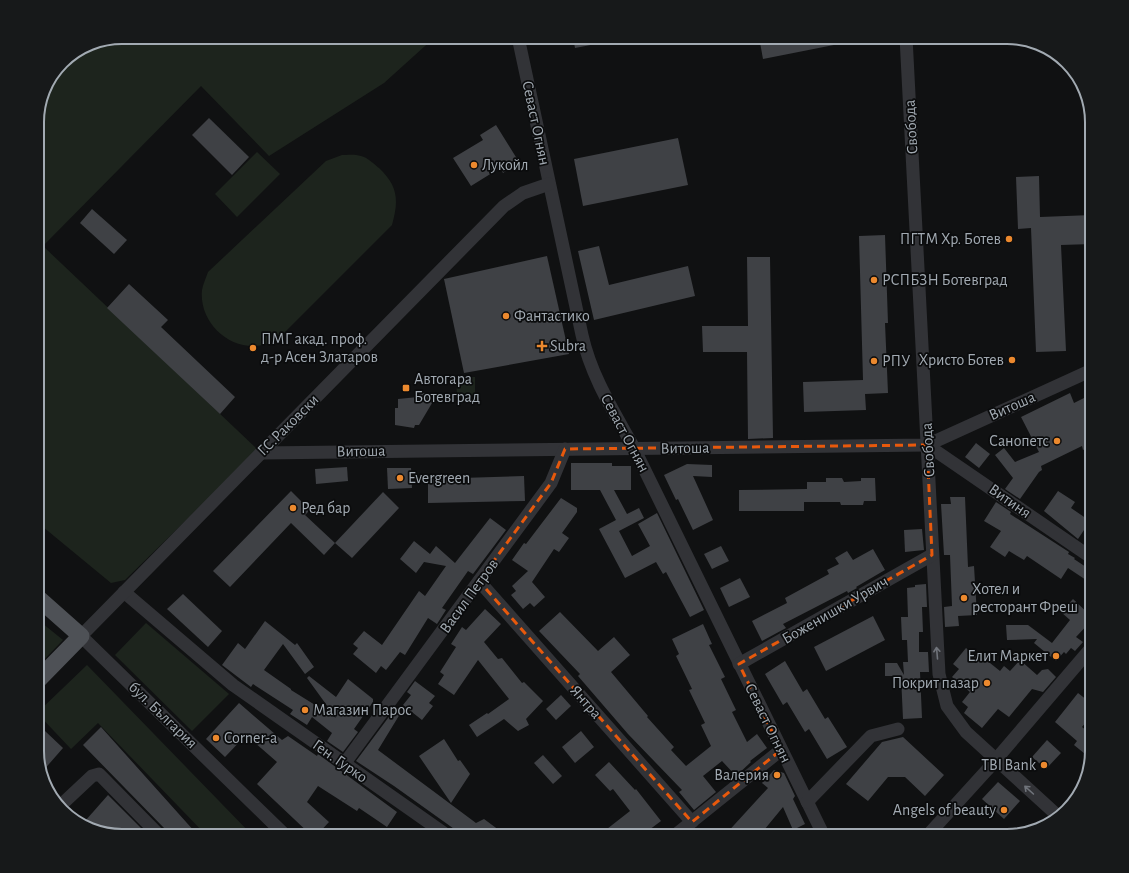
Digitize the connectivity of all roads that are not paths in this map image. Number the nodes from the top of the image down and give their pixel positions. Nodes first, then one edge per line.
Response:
1 (519, 44) edge
2 (906, 44) edge
3 (549, 184) junction
4 (1085, 373) edge
5 (927, 445) junction
6 (634, 448) junction
7 (565, 449) junction
8 (261, 453) junction
9 (1085, 553) edge
10 (932, 555) junction
11 (479, 581) junction
12 (124, 592) junction
13 (44, 603) edge
14 (82, 636) junction
15 (1085, 655) edge
16 (738, 664) junction
17 (44, 674) edge
18 (898, 729) dead end
19 (781, 750) junction
20 (996, 759) junction
21 (344, 764) junction
22 (64, 802) edge
23 (807, 802) junction
24 (1054, 813) edge
25 (692, 822) junction
26 (153, 829) edge
27 (279, 829) edge
28 (438, 829) edge
29 (683, 829) edge
30 (820, 829) edge
31 (933, 829) edge

1 - 3 street, Севаст Огнян
2 - 5 street, Свобода
3 - 6 street, Севаст Огнян
3 - 8 street, Г.С.Раковски
4 - 5 street, Витоша
5 - 6 street, Витоша
5 - 9 street, Витиня
5 - 10 street, Свобода
6 - 7 street, Витоша
6 - 16 street, Севаст Огнян
7 - 8 street, Витоша
7 - 11 street, Васил Петров
8 - 12 street, Г.С.Раковски
10 - 16 street, Боженишки Урвич
20 -> 10 street, Свобода
11 - 21 street, Васил Петров
11 - 25 street, Янтра
12 - 14 street, Г.С.Раковски
12 - 21 street, Ген. Гурко
13 - 14 main road, бул. България
14 - 17 main road, Г.С.Раковски
14 - 27 street, бул. България
15 - 20 street
16 - 19 street, Севаст Огнян
18 - 23 street
19 - 23 street, Севаст Огнян
19 - 25 street
24 -> 20 street, Свобода
20 - 31 street
21 - 28 street, Ген. Гурко
22 - 26 street
23 - 30 street, Севаст Огнян
25 - 29 street

